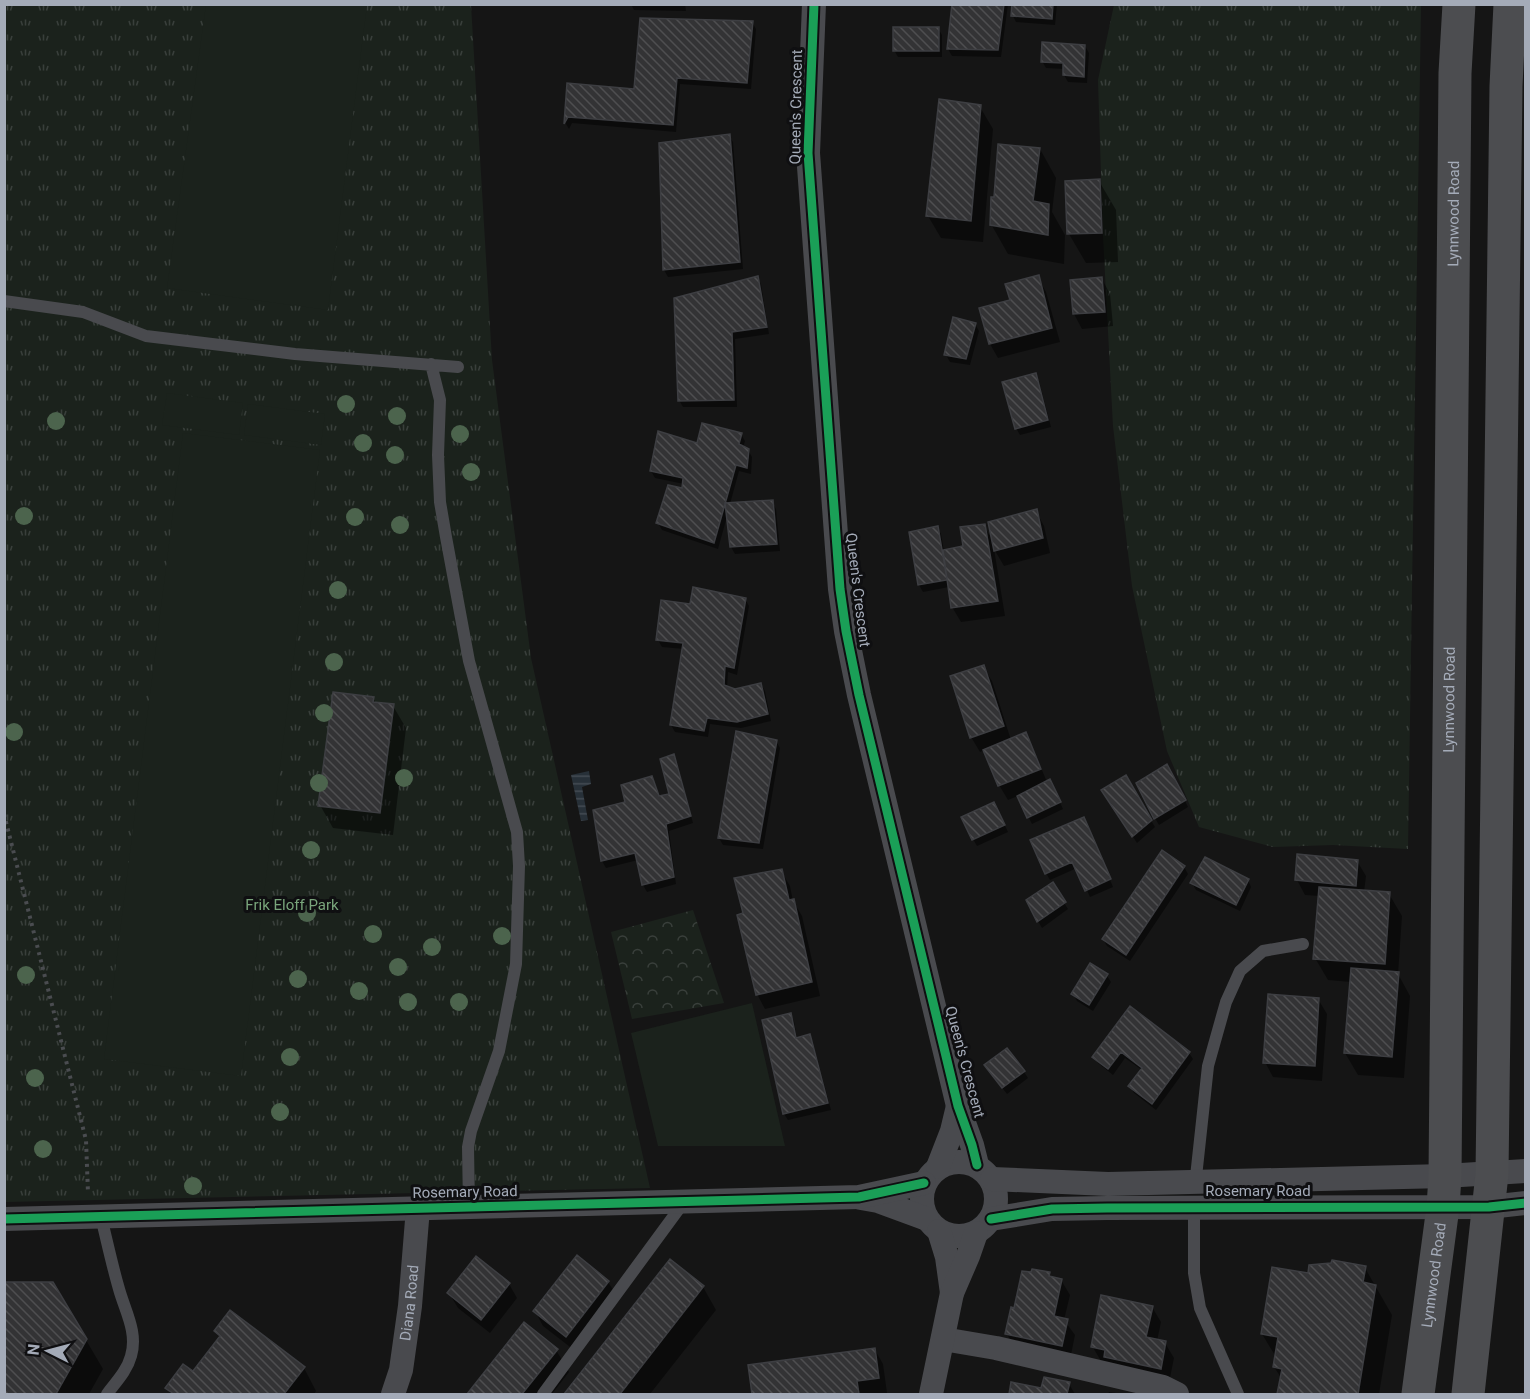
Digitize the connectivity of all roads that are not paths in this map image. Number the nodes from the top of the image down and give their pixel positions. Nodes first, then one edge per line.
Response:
1 (814, 4) edge
2 (1459, 4) edge
3 (1510, 4) edge
4 (4, 301) edge
5 (431, 364) junction
6 (458, 367) dead end
7 (1303, 944) dead end
8 (958, 1106) junction
9 (1526, 1171) edge
10 (984, 1172) junction
11 (1492, 1174) junction
12 (931, 1175) junction
13 (1195, 1182) junction
14 (1444, 1191) junction
15 (859, 1197) junction
16 (684, 1202) junction
17 (1526, 1203) edge
18 (469, 1207) junction
19 (1194, 1207) junction
20 (1489, 1207) junction
21 (418, 1208) junction
22 (95, 1217) junction
23 (4, 1219) edge
24 (933, 1225) junction
25 (983, 1226) junction
26 (952, 1293) junction
27 (943, 1339) junction
28 (107, 1395) edge
29 (393, 1395) edge
30 (543, 1395) edge
31 (931, 1395) edge
32 (1177, 1395) edge
33 (1238, 1395) edge
34 (1418, 1395) edge
35 (1468, 1395) edge

1 - 8 street, Queen's Crescent
2 - 14 main road, Lynnwood Road
3 - 11 main road
4 - 5 lane
5 - 6 lane
5 - 18 lane
7 - 13 lane
8 - 10 street, Queen's Crescent
8 - 12 street, Queen's Crescent
9 - 11 street, Rosemary Road
10 - 12 street
10 - 13 street, Rosemary Road
10 - 25 street
11 - 14 street, Rosemary Road
11 - 20 main road
12 - 15 street, Rosemary Road
12 - 24 street
13 - 14 street, Rosemary Road
13 - 19 lane
14 - 19 street, Rosemary Road
14 - 20 street, Rosemary Road
14 - 34 main road, Lynnwood Road
15 - 16 street, Rosemary Road
15 - 24 street, Rosemary Road
16 - 18 street, Rosemary Road
16 - 30 lane
17 - 20 street, Rosemary Road
18 - 21 street, Rosemary Road
19 - 25 street, Rosemary Road
19 - 33 lane
20 - 35 main road
21 - 22 street, Rosemary Road
21 - 29 street, Diana Road
22 - 23 street, Rosemary Road
22 - 28 lane
24 - 25 street
24 - 26 street
25 - 26 street
26 - 27 street
27 - 31 street
27 - 32 street

